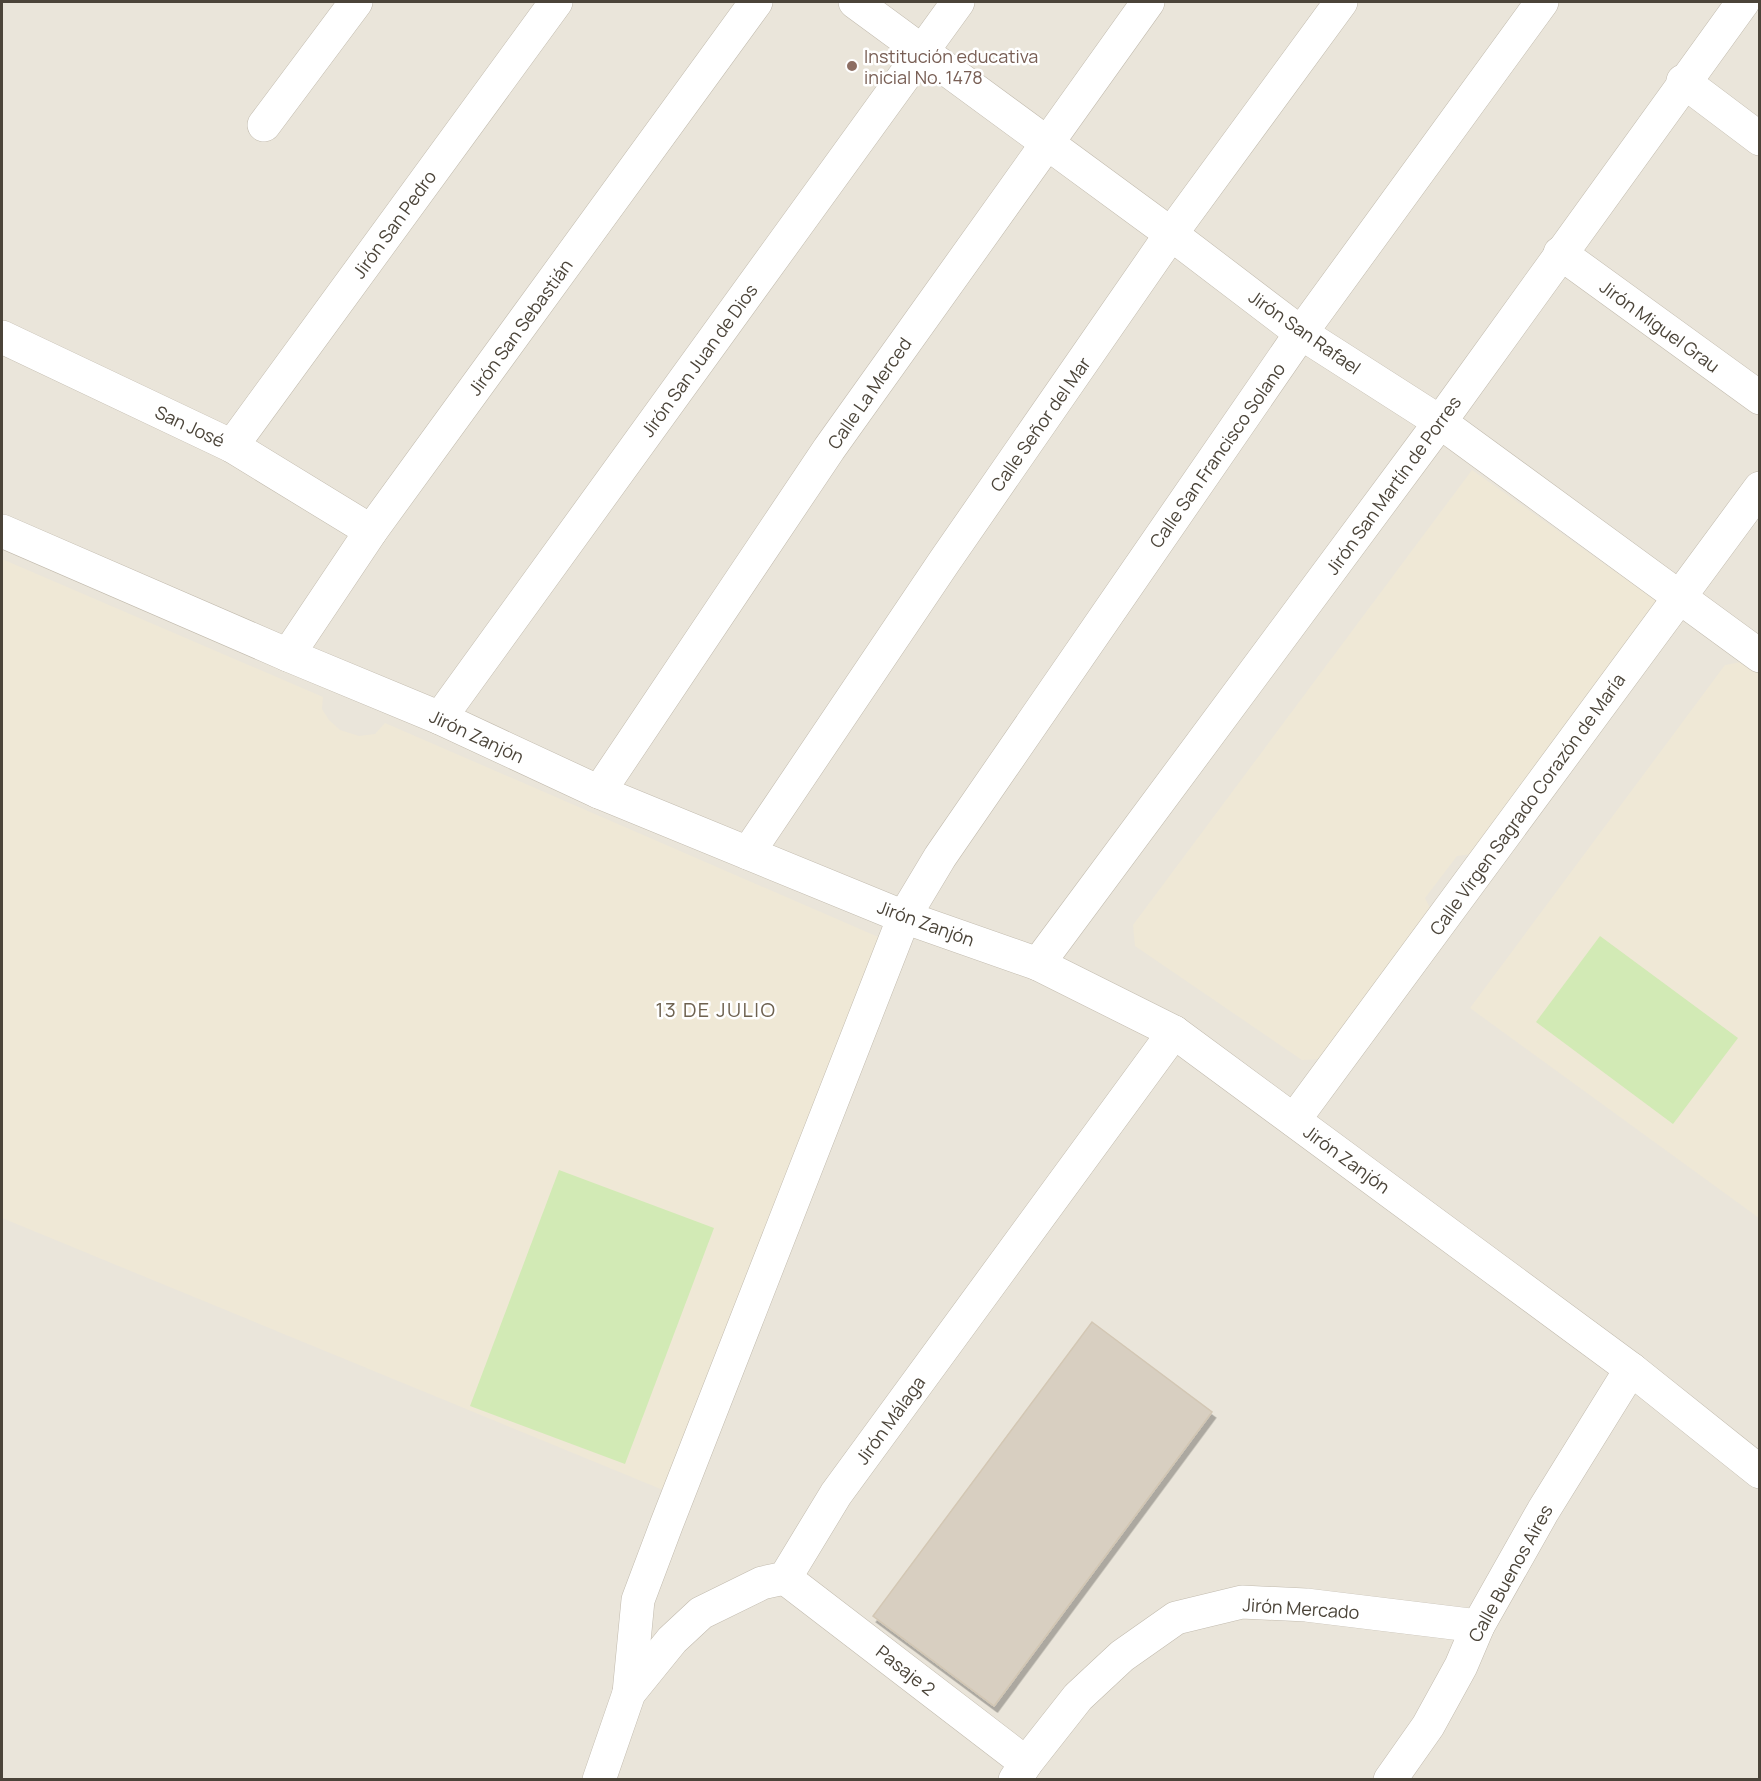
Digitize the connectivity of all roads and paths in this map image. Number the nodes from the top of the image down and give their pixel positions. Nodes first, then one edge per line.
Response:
1 (356, 2) edge
2 (556, 2) edge
3 (756, 2) edge
4 (855, 2) edge
5 (958, 2) edge
6 (1148, 2) edge
7 (1341, 2) edge
8 (1542, 2) edge
9 (1743, 2) edge
10 (922, 52) junction
11 (1683, 81) junction
12 (264, 125) dead end
13 (1760, 139) edge
14 (1047, 143) junction
15 (1171, 234) junction
16 (1560, 253) junction
17 (1301, 333) junction
18 (2, 337) edge
19 (1760, 398) edge
20 (1440, 422) junction
21 (232, 446) junction
22 (1760, 488) edge
23 (2, 531) edge
24 (371, 531) junction
25 (1679, 598) junction
26 (288, 655) junction
27 (1760, 656) edge
28 (440, 718) junction
29 (599, 792) junction
30 (748, 853) junction
31 (904, 917) junction
32 (1038, 964) junction
33 (1174, 1032) junction
34 (1294, 1120) junction
35 (1631, 1369) junction
36 (1760, 1472) edge
37 (786, 1578) junction
38 (1478, 1626) junction
39 (628, 1693) junction
40 (1020, 1771) edge
41 (599, 1779) edge
42 (1390, 1779) edge

1 - 12 street
2 - 21 street, Jirón San Pedro
3 - 24 street, Jirón San Sebastián
4 - 10 street, Jirón San Rafael
5 - 10 street, Jirón San Juan de Dios
6 - 14 street, Calle La Merced
7 - 15 street, Calle Señor del Mar
8 - 17 street, Calle San Francisco Solano
9 - 11 street, Jirón San Martín de Porres
10 - 14 street, Jirón San Rafael
10 - 28 street, Jirón San Juan de Dios
11 - 13 street
11 - 16 street, Jirón San Martín de Porres
14 - 15 street, Jirón San Rafael
14 - 29 street, Calle La Merced
15 - 17 street, Jirón San Rafael
15 - 30 street, Calle Señor del Mar
16 - 19 street, Jirón Miguel Grau
16 - 20 street, Jirón San Martín de Porres
17 - 20 street, Jirón San Rafael
17 - 31 street, Calle San Francisco Solano
18 - 21 street, San José
20 - 25 street, Jirón San Rafael
20 - 32 street, Jirón San Martín de Porres
21 - 24 street, San José
22 - 25 street, Calle Virgen Sagrado Corazón de María
23 - 26 street, Jirón Zanjón
24 - 26 street, Jirón San Sebastián
25 - 27 street, Jirón San Rafael
25 - 34 street, Calle Virgen Sagrado Corazón de María
26 - 28 street, Jirón Zanjón
28 - 29 street, Jirón Zanjón
29 - 30 street, Jirón Zanjón
30 - 31 street, Jirón Zanjón
31 - 32 street, Jirón Zanjón
31 - 39 street, Calle San Francisco Solano
32 - 33 street, Jirón Zanjón
33 - 34 street, Jirón Zanjón
33 - 37 street, Jirón Málaga
34 - 35 street, Jirón Zanjón
35 - 36 street, Jirón Zanjón
35 - 38 street, Calle Buenos Aires
37 - 39 street
37 - 40 street, Pasaje 2
38 - 40 street, Jirón Mercado
38 - 42 street, Calle Buenos Aires
39 - 41 street

